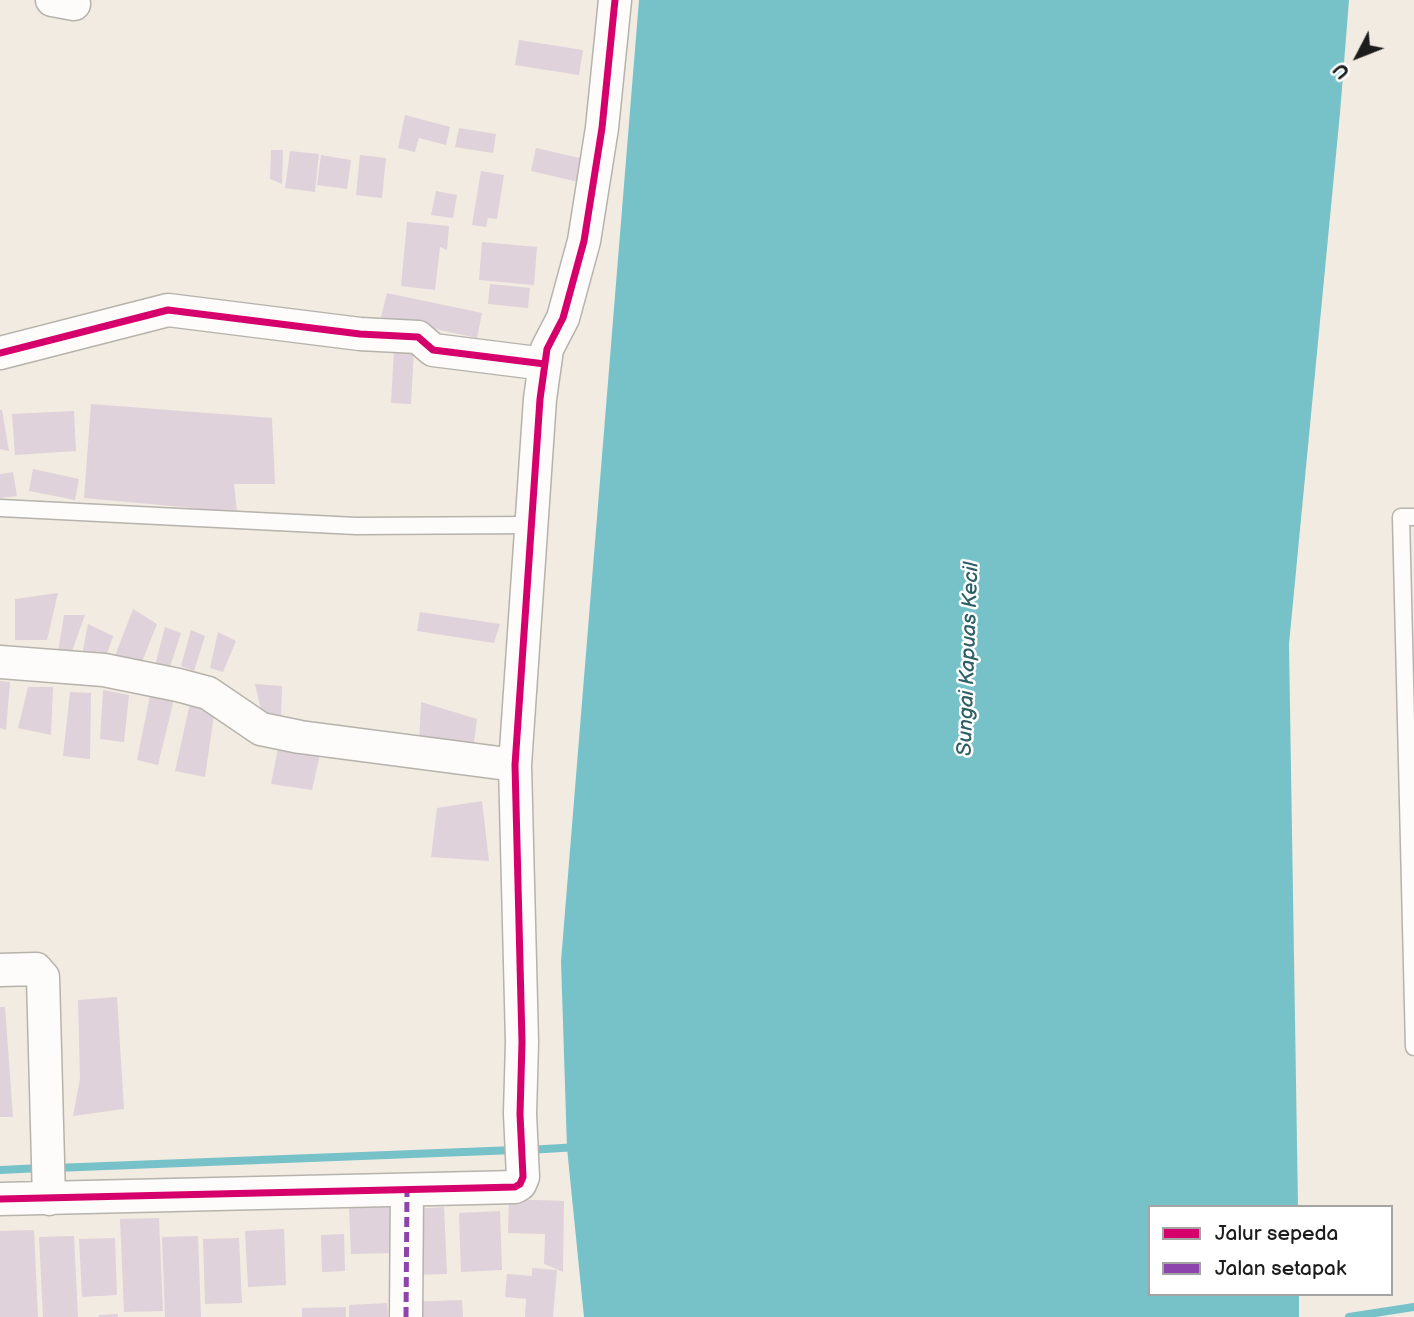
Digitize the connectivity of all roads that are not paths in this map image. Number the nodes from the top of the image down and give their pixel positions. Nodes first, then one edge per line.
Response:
1 (615, 0) edge
2 (0, 354) edge
3 (545, 364) junction
4 (0, 508) edge
5 (1414, 517) edge
6 (532, 524) junction
7 (0, 662) edge
8 (515, 765) junction
9 (0, 971) edge
10 (1414, 1047) edge
11 (407, 1190) junction
12 (49, 1192) junction
13 (0, 1199) edge
14 (406, 1317) edge

1 - 3 street
2 - 3 street
3 - 6 street
4 - 6 lane
5 - 10 lane
6 - 8 street
7 - 8 street
8 - 11 street
9 - 12 street
11 - 12 street
11 - 14 street
12 - 13 street

